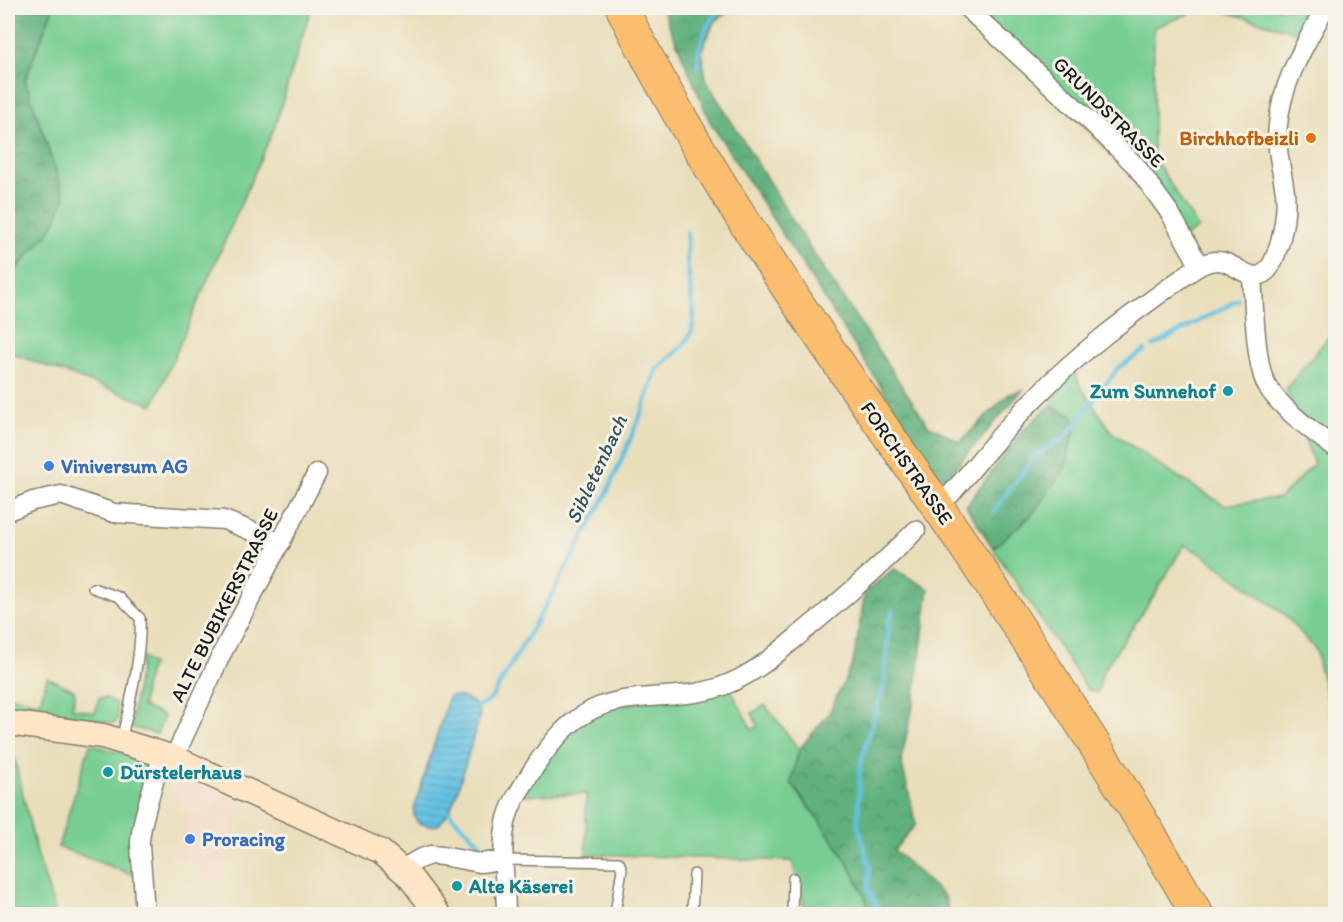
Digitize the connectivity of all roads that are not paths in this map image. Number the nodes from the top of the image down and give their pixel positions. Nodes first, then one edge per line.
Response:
1 (604, 8) edge
2 (622, 8) edge
3 (643, 8) edge
4 (967, 8) edge
5 (1325, 8) edge
6 (689, 134) junction
7 (1199, 265) junction
8 (1252, 276) junction
9 (1335, 449) edge
10 (317, 473) dead end
11 (950, 495) dead end
12 (8, 511) edge
13 (916, 530) dead end
14 (281, 543) junction
15 (93, 588) dead end
16 (8, 723) edge
17 (121, 740) junction
18 (169, 756) junction
19 (504, 860) junction
20 (402, 869) junction
21 (694, 874) dead end
22 (793, 878) dead end
23 (144, 915) edge
24 (438, 915) edge
25 (506, 915) edge
26 (615, 915) edge
27 (693, 915) edge
28 (792, 915) edge
29 (1178, 915) edge
30 (1197, 915) edge

1 - 29 highway, FORCHSTRASSE
2 - 6 highway, FORCHSTRASSE
3 - 6 highway
4 - 7 street, GRUNDSTRASSE
5 - 8 street
6 - 30 highway, FORCHSTRASSE
7 - 8 street
7 - 11 street
8 - 9 street
10 - 14 street, ALTE BUBIKERSTRASSE
12 - 14 street
13 - 19 street
14 - 18 street, ALTE BUBIKERSTRASSE
15 - 17 lane
16 - 17 street
17 - 18 street
18 - 20 street
18 - 23 street, ALTE BUBIKERSTRASSE
19 - 20 street
19 - 25 street
19 - 26 lane
20 - 24 street
21 - 27 lane
22 - 28 lane

